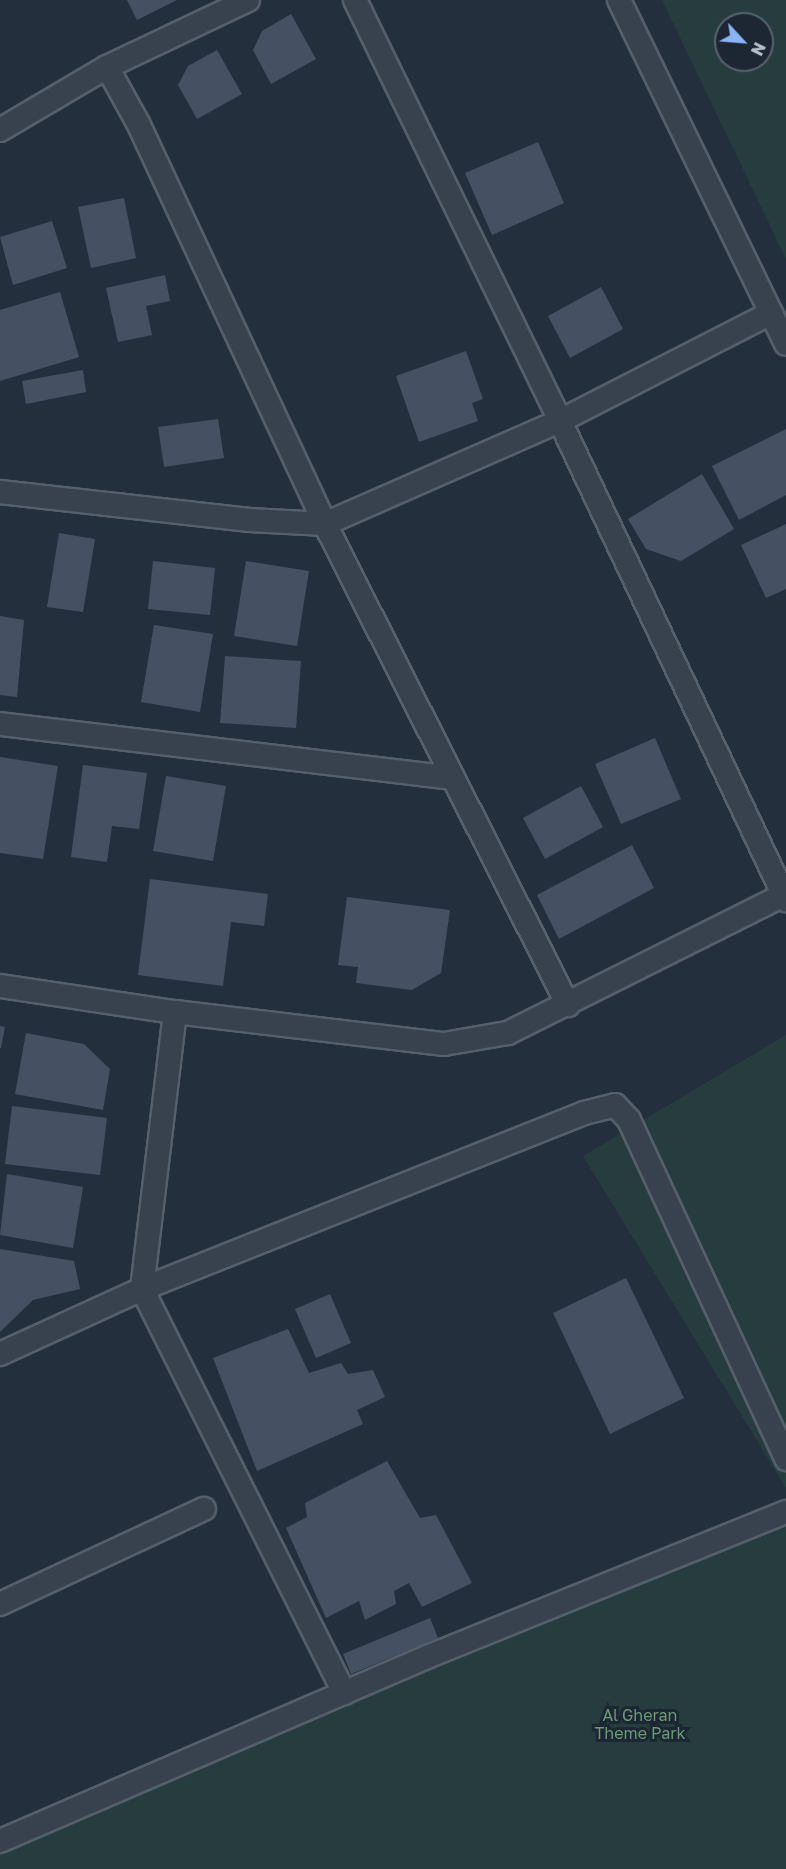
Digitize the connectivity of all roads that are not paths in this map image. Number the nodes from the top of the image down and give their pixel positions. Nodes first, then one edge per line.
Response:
1 (248, 0) edge
2 (355, 0) edge
3 (620, 0) edge
4 (107, 67) junction
5 (0, 130) edge
6 (771, 313) junction
7 (786, 344) edge
8 (560, 421) junction
9 (0, 492) edge
10 (325, 524) junction
11 (0, 724) edge
12 (453, 778) junction
13 (785, 896) edge
14 (0, 986) edge
15 (568, 1005) junction
16 (175, 1012) junction
17 (142, 1289) junction
18 (0, 1354) edge
19 (786, 1459) edge
20 (204, 1509) dead end
21 (786, 1512) edge
22 (0, 1604) edge
23 (344, 1693) junction
24 (0, 1841) edge

1 - 4 street
2 - 8 street
3 - 6 street
4 - 5 street
4 - 10 street
6 - 7 street
6 - 8 street
8 - 10 street
8 - 13 street
9 - 10 street
10 - 12 street
11 - 12 street
12 - 15 street
13 - 15 street
14 - 16 street
15 - 16 street
16 - 17 street
17 - 18 street
17 - 19 street
17 - 23 street
20 - 22 street
21 - 23 street
23 - 24 street

